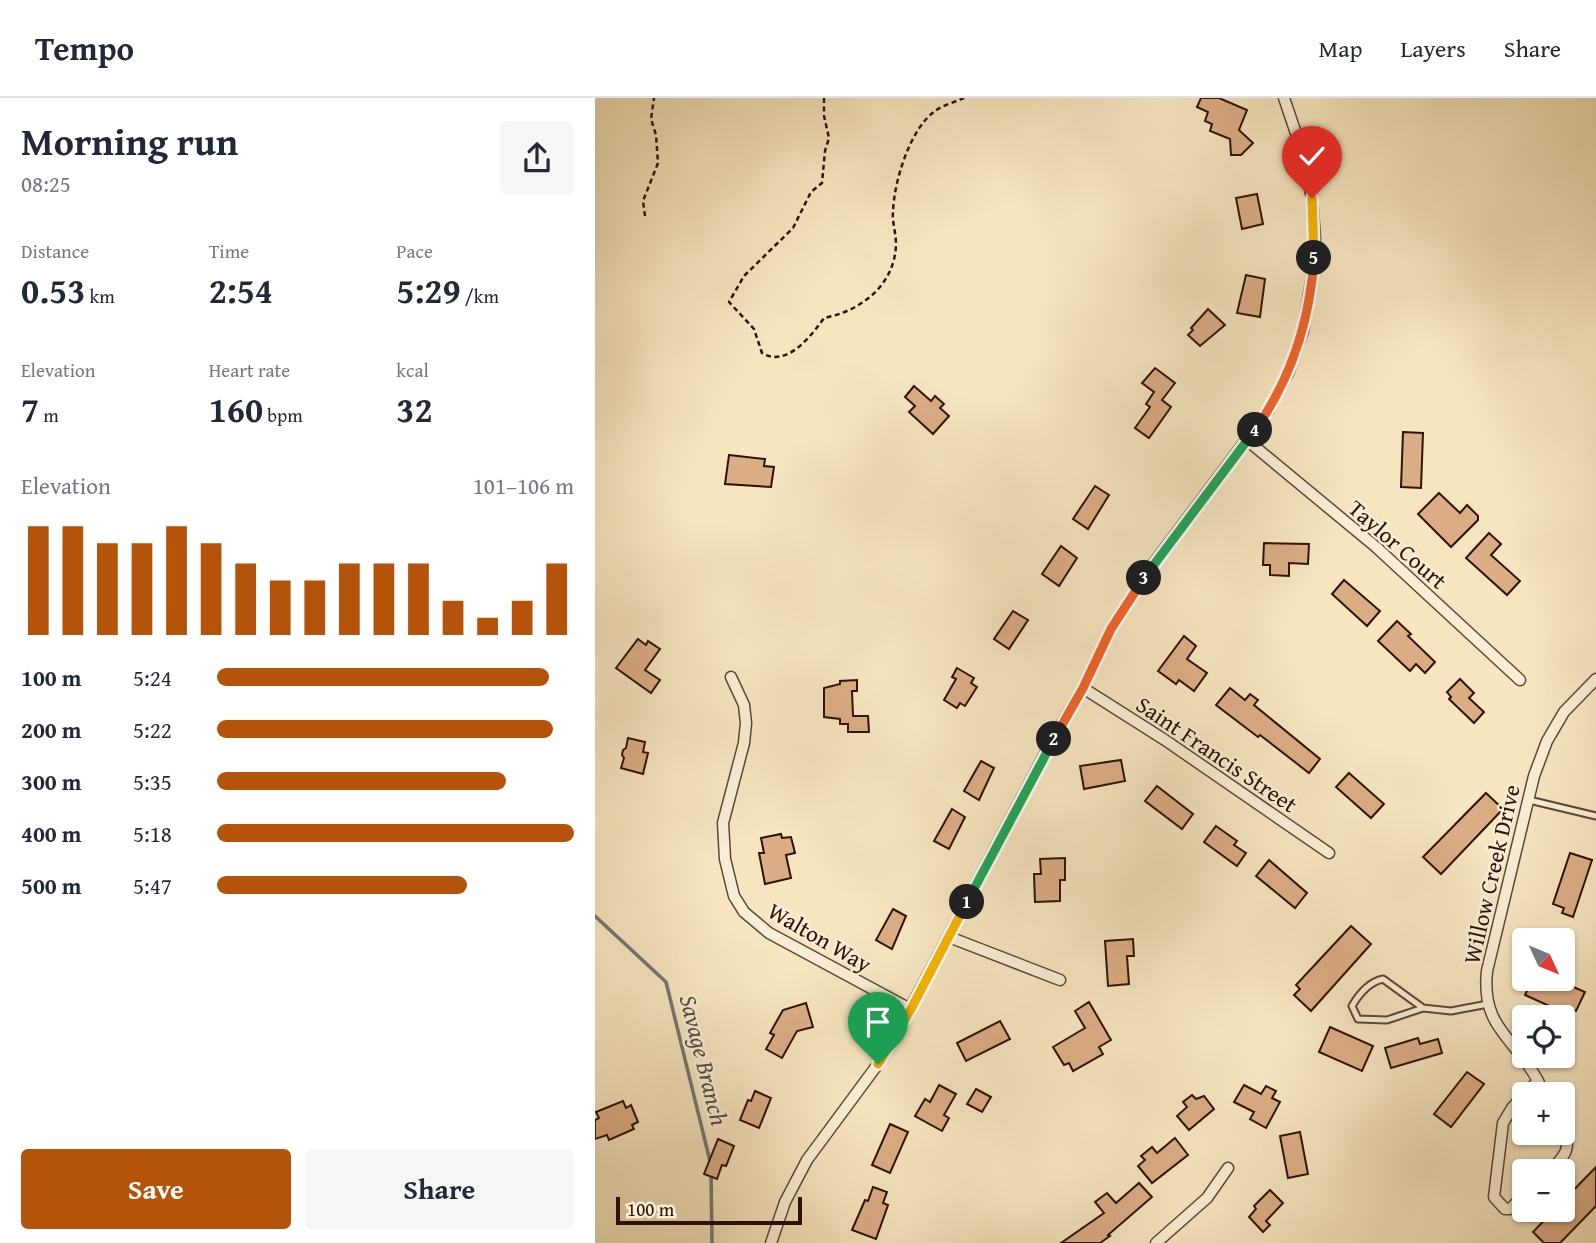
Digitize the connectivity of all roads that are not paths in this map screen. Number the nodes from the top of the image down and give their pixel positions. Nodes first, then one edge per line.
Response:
1 (1284, 98) edge
2 (1248, 441) junction
3 (731, 677) dead end
4 (1596, 679) edge
5 (1520, 680) dead end
6 (1083, 688) junction
7 (1529, 800) junction
8 (1596, 816) edge
9 (1329, 853) dead end
10 (949, 937) junction
11 (1060, 980) dead end
12 (1488, 1004) junction
13 (1423, 1008) junction
14 (911, 1009) junction
15 (1538, 1082) edge
16 (1512, 1108) edge
17 (1227, 1168) dead end
18 (1512, 1207) edge
19 (771, 1243) edge
20 (1156, 1243) edge

1 - 2 street
2 - 5 street, Taylor Court
2 - 6 street
3 - 14 street, Walton Way
4 - 7 street, Willow Creek Drive
6 - 9 street, Saint Francis Street
6 - 10 street
7 - 8 lane
7 - 12 street, Willow Creek Drive
10 - 11 street
10 - 14 street
12 - 13 lane
12 - 15 street, Willow Creek Drive
13 - 13 lane
14 - 19 street
16 - 18 street
17 - 20 street

